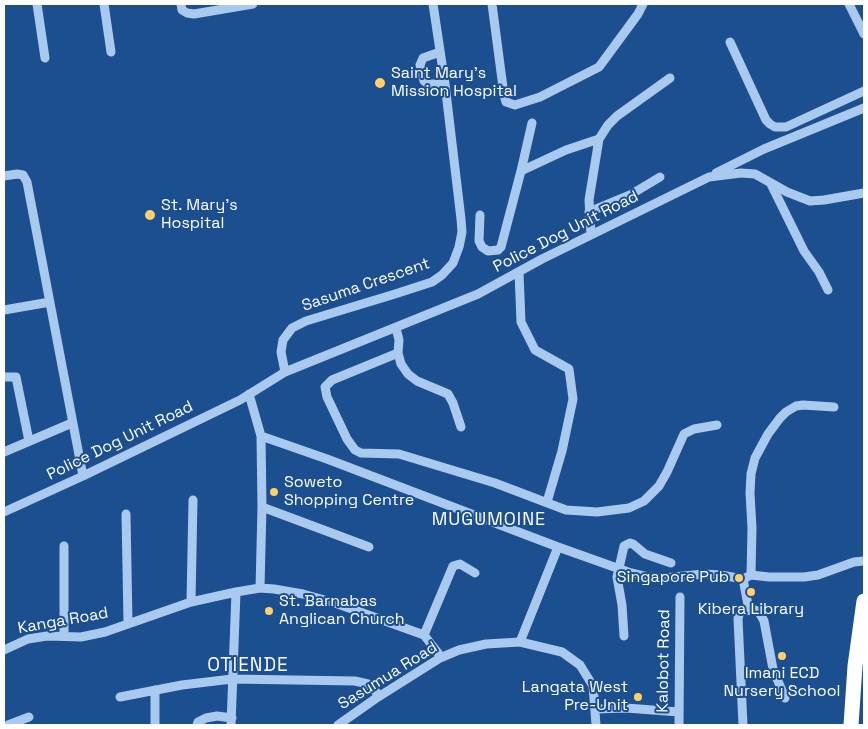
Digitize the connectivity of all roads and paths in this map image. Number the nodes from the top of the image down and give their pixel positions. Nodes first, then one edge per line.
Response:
1 (37, 4) edge
2 (104, 4) edge
3 (181, 4) edge
4 (252, 4) edge
5 (433, 4) edge
6 (492, 4) edge
7 (643, 4) edge
8 (849, 4) edge
9 (864, 34) edge
10 (730, 42) dead end
11 (111, 52) dead end
12 (440, 52) junction
13 (45, 58) dead end
14 (670, 78) dead end
15 (445, 84) junction
16 (864, 91) edge
17 (864, 108) edge
18 (532, 123) dead end
19 (599, 139) junction
20 (521, 171) junction
21 (4, 176) edge
22 (660, 177) dead end
23 (709, 177) junction
24 (770, 182) junction
25 (864, 193) edge
26 (589, 212) junction
27 (480, 215) dead end
28 (591, 235) junction
29 (519, 272) junction
30 (828, 290) dead end
31 (50, 302) junction
32 (4, 307) edge
33 (396, 328) junction
34 (398, 353) junction
35 (285, 372) junction
36 (4, 377) edge
37 (249, 394) junction
38 (834, 407) dead end
39 (72, 423) junction
40 (717, 425) dead end
41 (461, 427) dead end
42 (261, 436) junction
43 (29, 442) junction
44 (4, 452) edge
45 (83, 476) junction
46 (193, 500) dead end
47 (547, 502) junction
48 (262, 507) junction
49 (4, 512) edge
50 (126, 514) dead end
51 (64, 546) dead end
52 (369, 547) dead end
53 (558, 547) junction
54 (864, 560) edge
55 (671, 563) dead end
56 (618, 568) junction
57 (475, 573) dead end
58 (747, 577) junction
59 (260, 588) junction
60 (236, 592) junction
61 (680, 596) dead end
62 (864, 601) edge
63 (191, 602) junction
64 (750, 610) junction
65 (128, 623) junction
66 (424, 635) junction
67 (64, 636) junction
68 (624, 636) dead end
69 (520, 642) junction
70 (4, 650) edge
71 (440, 658) junction
72 (232, 679) junction
73 (155, 690) junction
74 (380, 696) junction
75 (120, 697) dead end
76 (785, 698) dead end
77 (596, 709) junction
78 (678, 712) junction
79 (29, 717) dead end
80 (231, 722) edge
81 (8, 725) edge
82 (154, 725) edge
83 (197, 725) edge
84 (338, 725) edge
85 (596, 725) edge
86 (679, 725) edge
87 (743, 725) edge
88 (851, 725) edge

1 - 13 street
2 - 11 street
3 - 4 street
5 - 12 street, Sasuma Crescent
6 - 7 street
8 - 9 street
10 - 16 street
12 - 15 street, Sasuma Crescent
12 - 15 street
14 - 19 street
15 - 35 street, Sasuma Crescent
17 - 23 street
18 - 20 street
19 - 20 street
19 - 26 street
20 - 27 street
21 - 31 street
22 - 26 street
23 - 24 street, Police Dog Unit Road
23 - 28 street, Police Dog Unit Road
24 - 25 street, Police Dog Unit Road
24 - 30 street
26 - 28 street
28 - 29 street, Police Dog Unit Road
29 - 33 street, Police Dog Unit Road
29 - 47 street
31 - 32 street
31 - 39 street
33 - 34 street
33 - 35 street, Police Dog Unit Road
34 - 41 street
34 - 47 street
35 - 37 street
36 - 43 street
37 - 42 street
37 - 45 street, Police Dog Unit Road
38 - 58 street
39 - 43 street
39 - 45 street
40 - 47 street
42 - 48 street
42 - 53 street
43 - 44 street
45 - 49 street, Police Dog Unit Road
46 - 63 street
48 - 52 street
48 - 59 street
50 - 65 street, Kanga Road
51 - 67 street
53 - 56 street
53 - 69 street
54 - 58 street
55 - 56 street
56 - 58 street
56 - 68 street
57 - 66 street
58 - 64 street
59 - 60 street, Kanga Road
59 - 66 street, Kanga Road
60 - 63 street, Kanga Road
60 - 72 street
61 - 78 street, Kalobot Road
62 - 88 highway
63 - 65 street, Kanga Road
64 - 76 street
64 - 87 street
65 - 67 street, Kanga Road
66 - 71 street
67 - 70 street, Kanga Road
69 - 71 street, Sasumua Road
69 - 77 street, Sasumua Road
71 - 74 street, Sasumua Road
72 - 73 street
72 - 74 street
72 - 80 street
73 - 75 street
73 - 82 street
74 - 84 street, Sasumua Road
77 - 78 street
77 - 85 street, Sasumua Road
78 - 86 street, Kalobot Road
79 - 81 street
80 - 83 street

